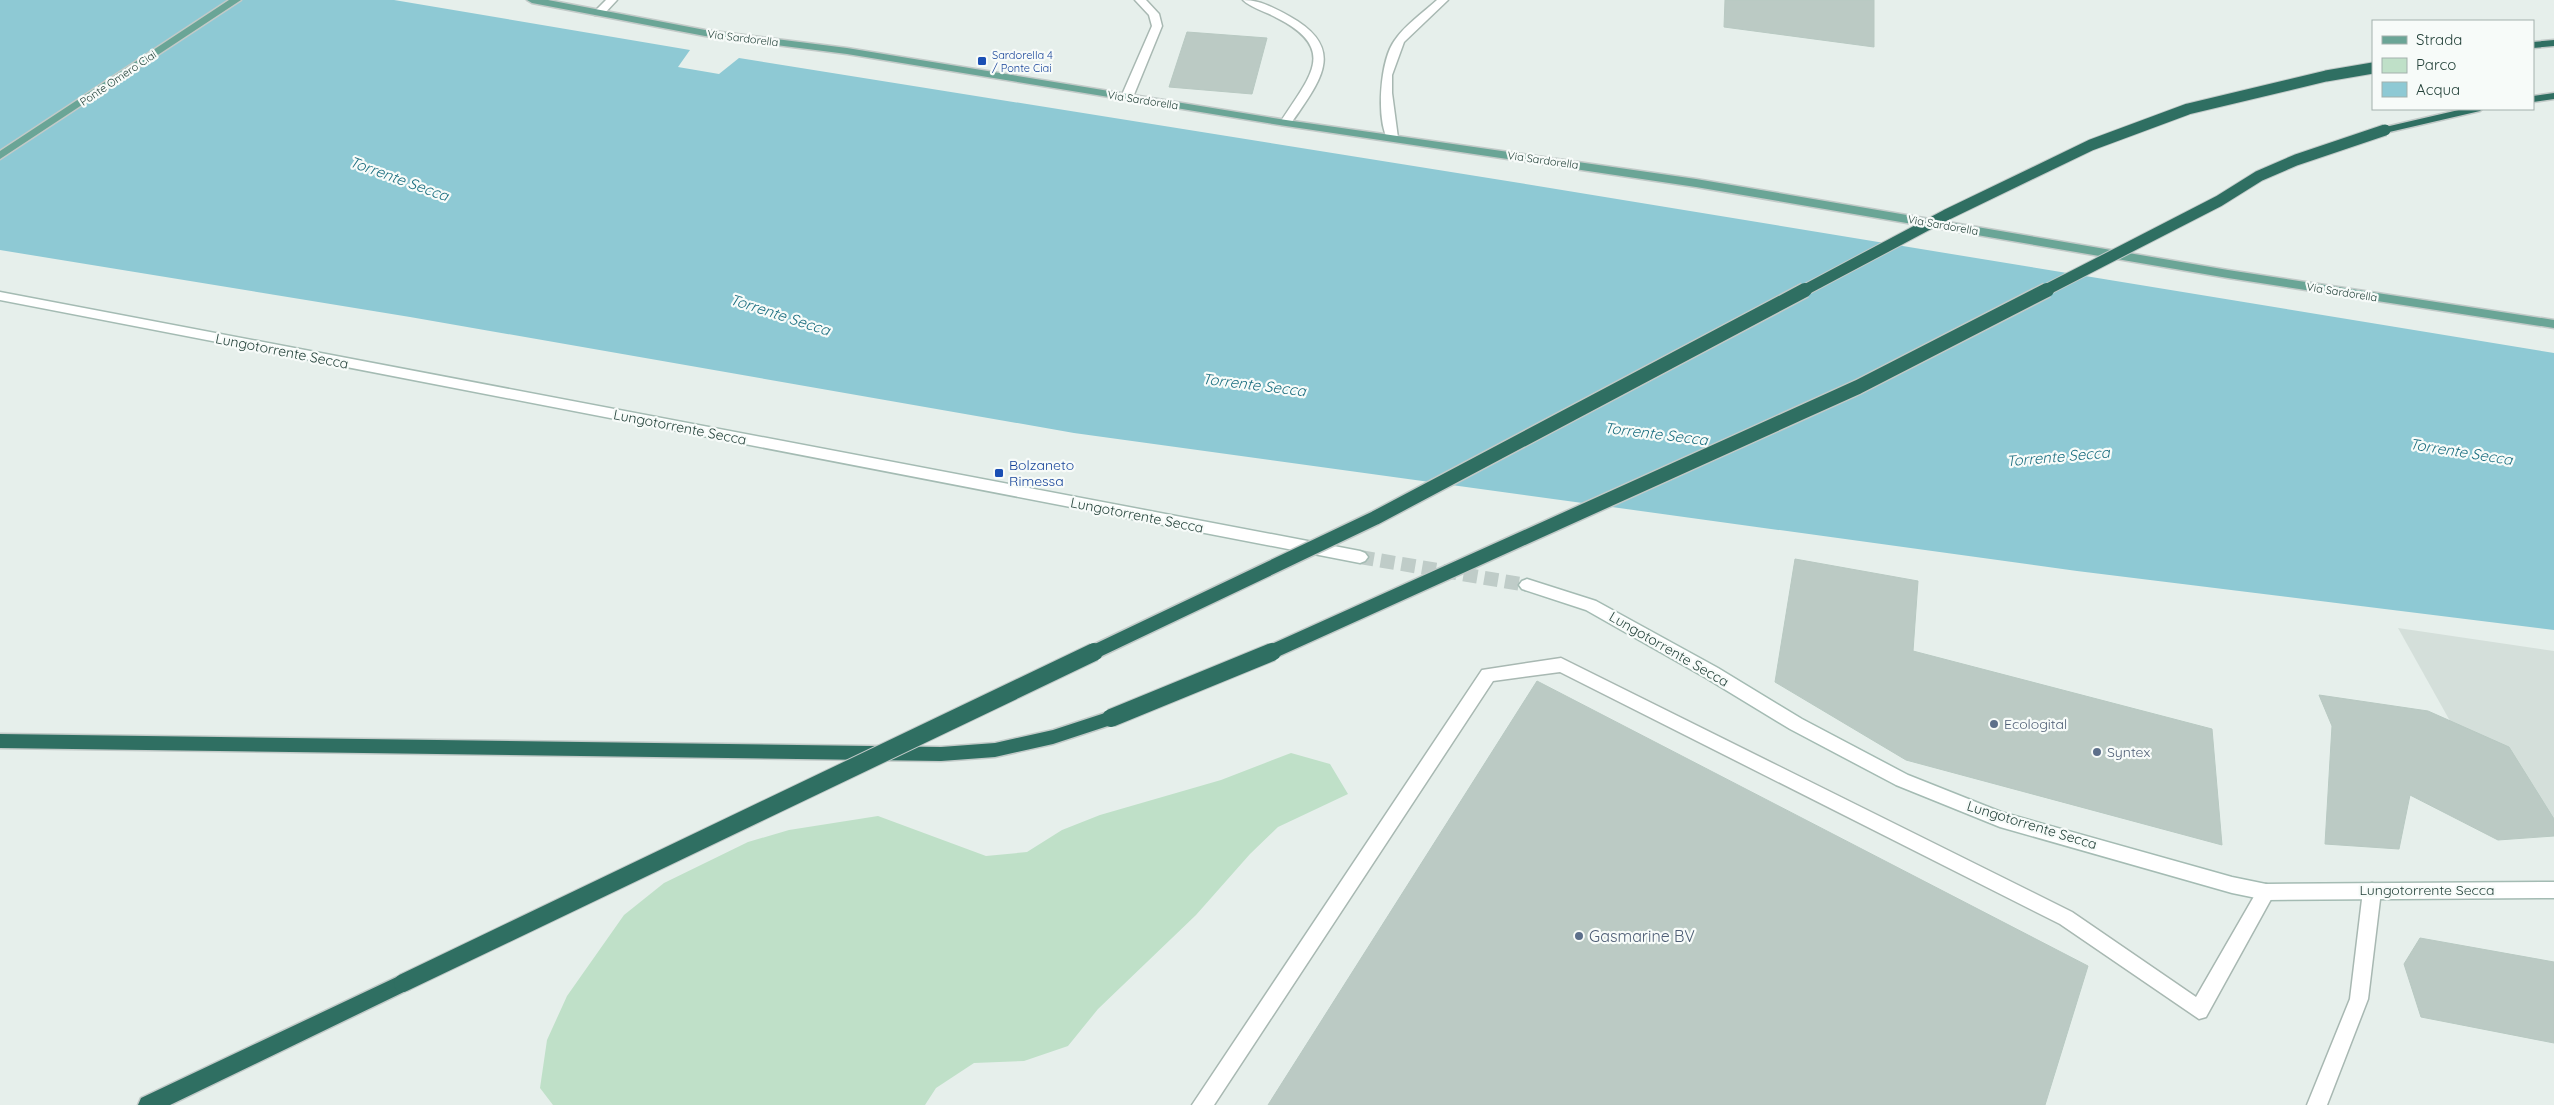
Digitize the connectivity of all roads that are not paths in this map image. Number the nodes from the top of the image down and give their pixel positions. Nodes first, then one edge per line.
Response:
1 (236, 0) edge
2 (532, 0) edge
3 (612, 0) edge
4 (1140, 0) edge
5 (1248, 0) edge
6 (1443, 0) edge
7 (599, 13) junction
8 (2554, 43) edge
9 (2534, 45) edge
10 (2372, 68) edge
11 (2554, 96) edge
12 (1127, 97) junction
13 (2534, 99) edge
14 (2472, 110) edge
15 (1286, 123) junction
16 (1392, 138) junction
17 (0, 156) edge
18 (0, 296) edge
19 (2554, 324) edge
20 (1360, 558) tunnel mouth
21 (1527, 585) tunnel mouth
22 (0, 741) edge
23 (2554, 890) edge
24 (2372, 891) junction
25 (2266, 892) junction
26 (148, 1105) edge
27 (1202, 1105) edge
28 (2317, 1105) edge

1 - 17 main road, Ponte Omero Ciai
2 - 7 main road, Via Sardorella
3 - 7 main road
4 - 12 main road
5 - 15 main road
6 - 16 main road
7 - 12 main road, Via Sardorella
8 - 9 highway
10 - 26 highway, bridge
11 - 13 highway
12 - 15 main road, Via Sardorella
14 - 22 highway, bridge
15 - 16 main road, Via Sardorella
16 - 19 main road, Via Sardorella
18 - 20 main road, Lungotorrente Secca
21 - 25 main road, Lungotorrente Secca
23 - 24 main road, Lungotorrente Secca
24 - 25 main road, Lungotorrente Secca
24 - 28 main road
25 - 27 main road

